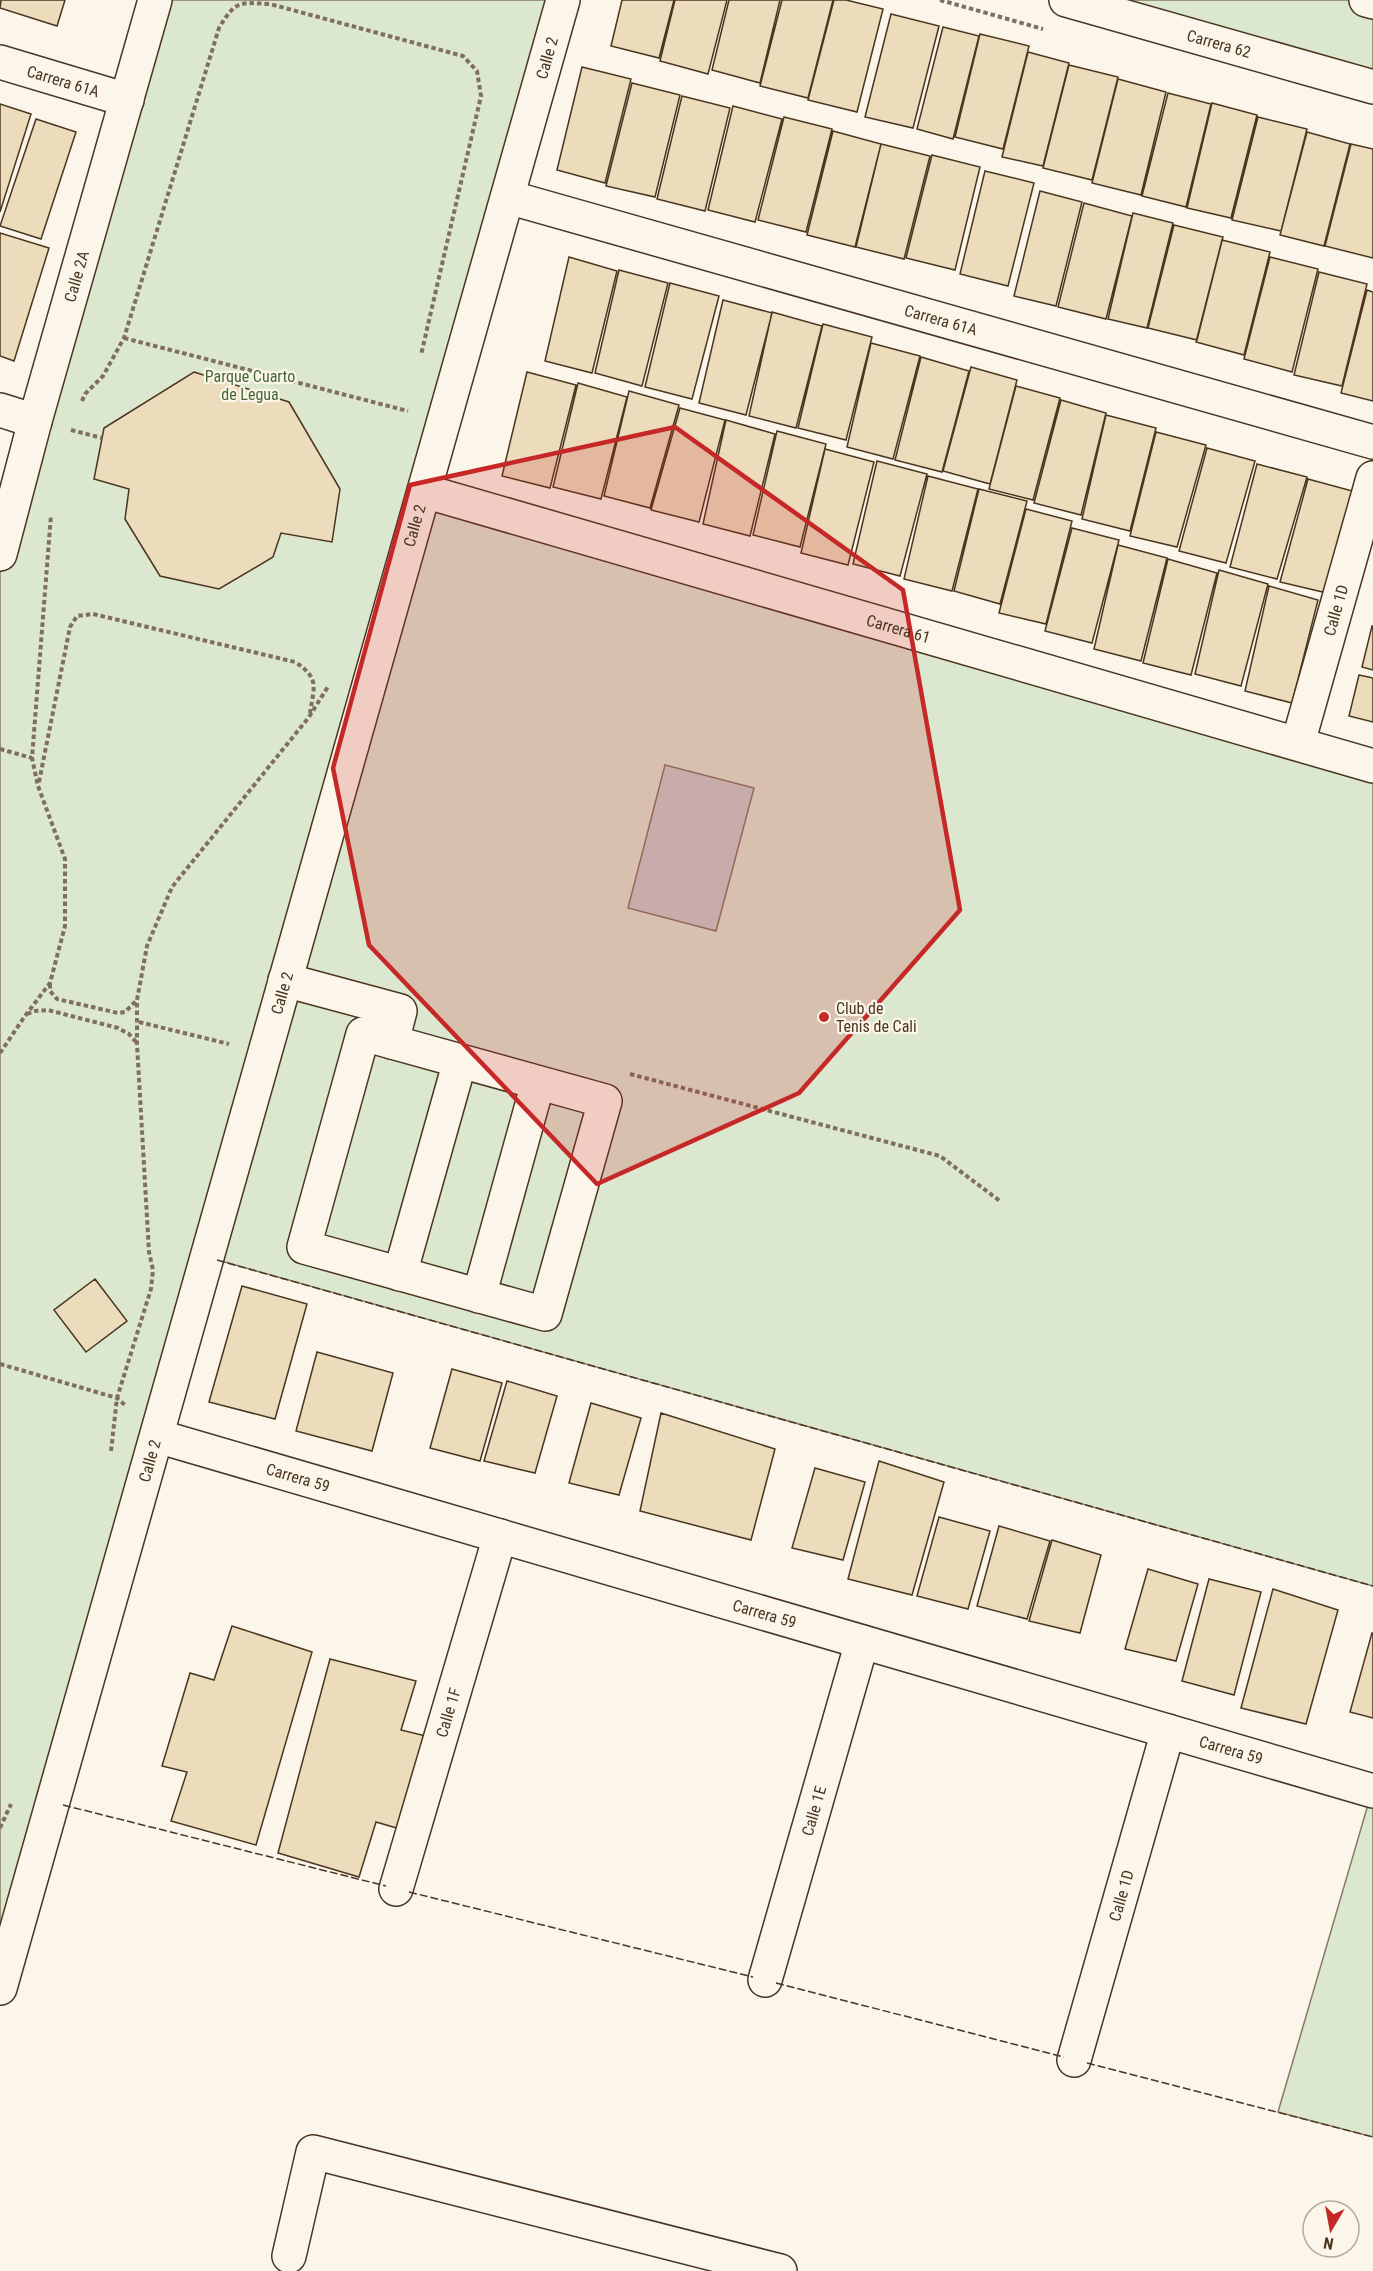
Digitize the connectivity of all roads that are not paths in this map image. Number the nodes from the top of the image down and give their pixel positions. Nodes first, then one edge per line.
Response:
1 (155, 0) edge
2 (563, 0) edge
3 (1066, 0) edge
4 (1366, 0) edge
5 (1373, 2) edge
6 (0, 62) edge
7 (1373, 87) edge
8 (126, 100) junction
9 (508, 197) junction
10 (0, 410) edge
11 (35, 421) junction
12 (1373, 442) edge
13 (1373, 478) edge
14 (424, 492) junction
15 (0, 554) edge
16 (1298, 743) junction
17 (1373, 766) edge
18 (285, 980) junction
19 (392, 1042) junction
20 (460, 1061) junction
21 (538, 1083) junction
22 (400, 1274) junction
23 (479, 1296) junction
24 (157, 1436) junction
25 (500, 1536) junction
26 (862, 1642) junction
27 (1168, 1731) junction
28 (1373, 1791) edge
29 (396, 1889) dead end
30 (765, 1980) dead end
31 (0, 1988) edge
32 (1074, 2060) dead end
33 (289, 2256) dead end
34 (780, 2271) edge

1 - 8 street, Calle 2A
2 - 9 street, Calle 2
3 - 7 street, Carrera 62
4 - 5 street
6 - 8 street, Carrera 61A
8 - 11 street, Calle 2A
9 - 12 street, Carrera 61A
9 - 14 street, Calle 2
10 - 11 street
11 - 15 street, Calle 2A
13 - 16 street, Calle 1D
14 - 16 street, Carrera 61
14 - 18 street, Calle 2
16 - 17 street, Carrera 61
18 - 19 street
18 - 24 street, Calle 2
19 - 20 street
19 - 22 street
20 - 21 street
20 - 22 street
21 - 23 street
21 - 23 street
22 - 23 street
24 - 25 street, Carrera 59
24 - 31 street, Calle 2
25 - 26 street, Carrera 59
25 - 29 street, Calle 1F
26 - 27 street, Carrera 59
26 - 30 street, Calle 1E
27 - 28 street, Carrera 59
27 - 32 street, Calle 1D
33 - 34 street

